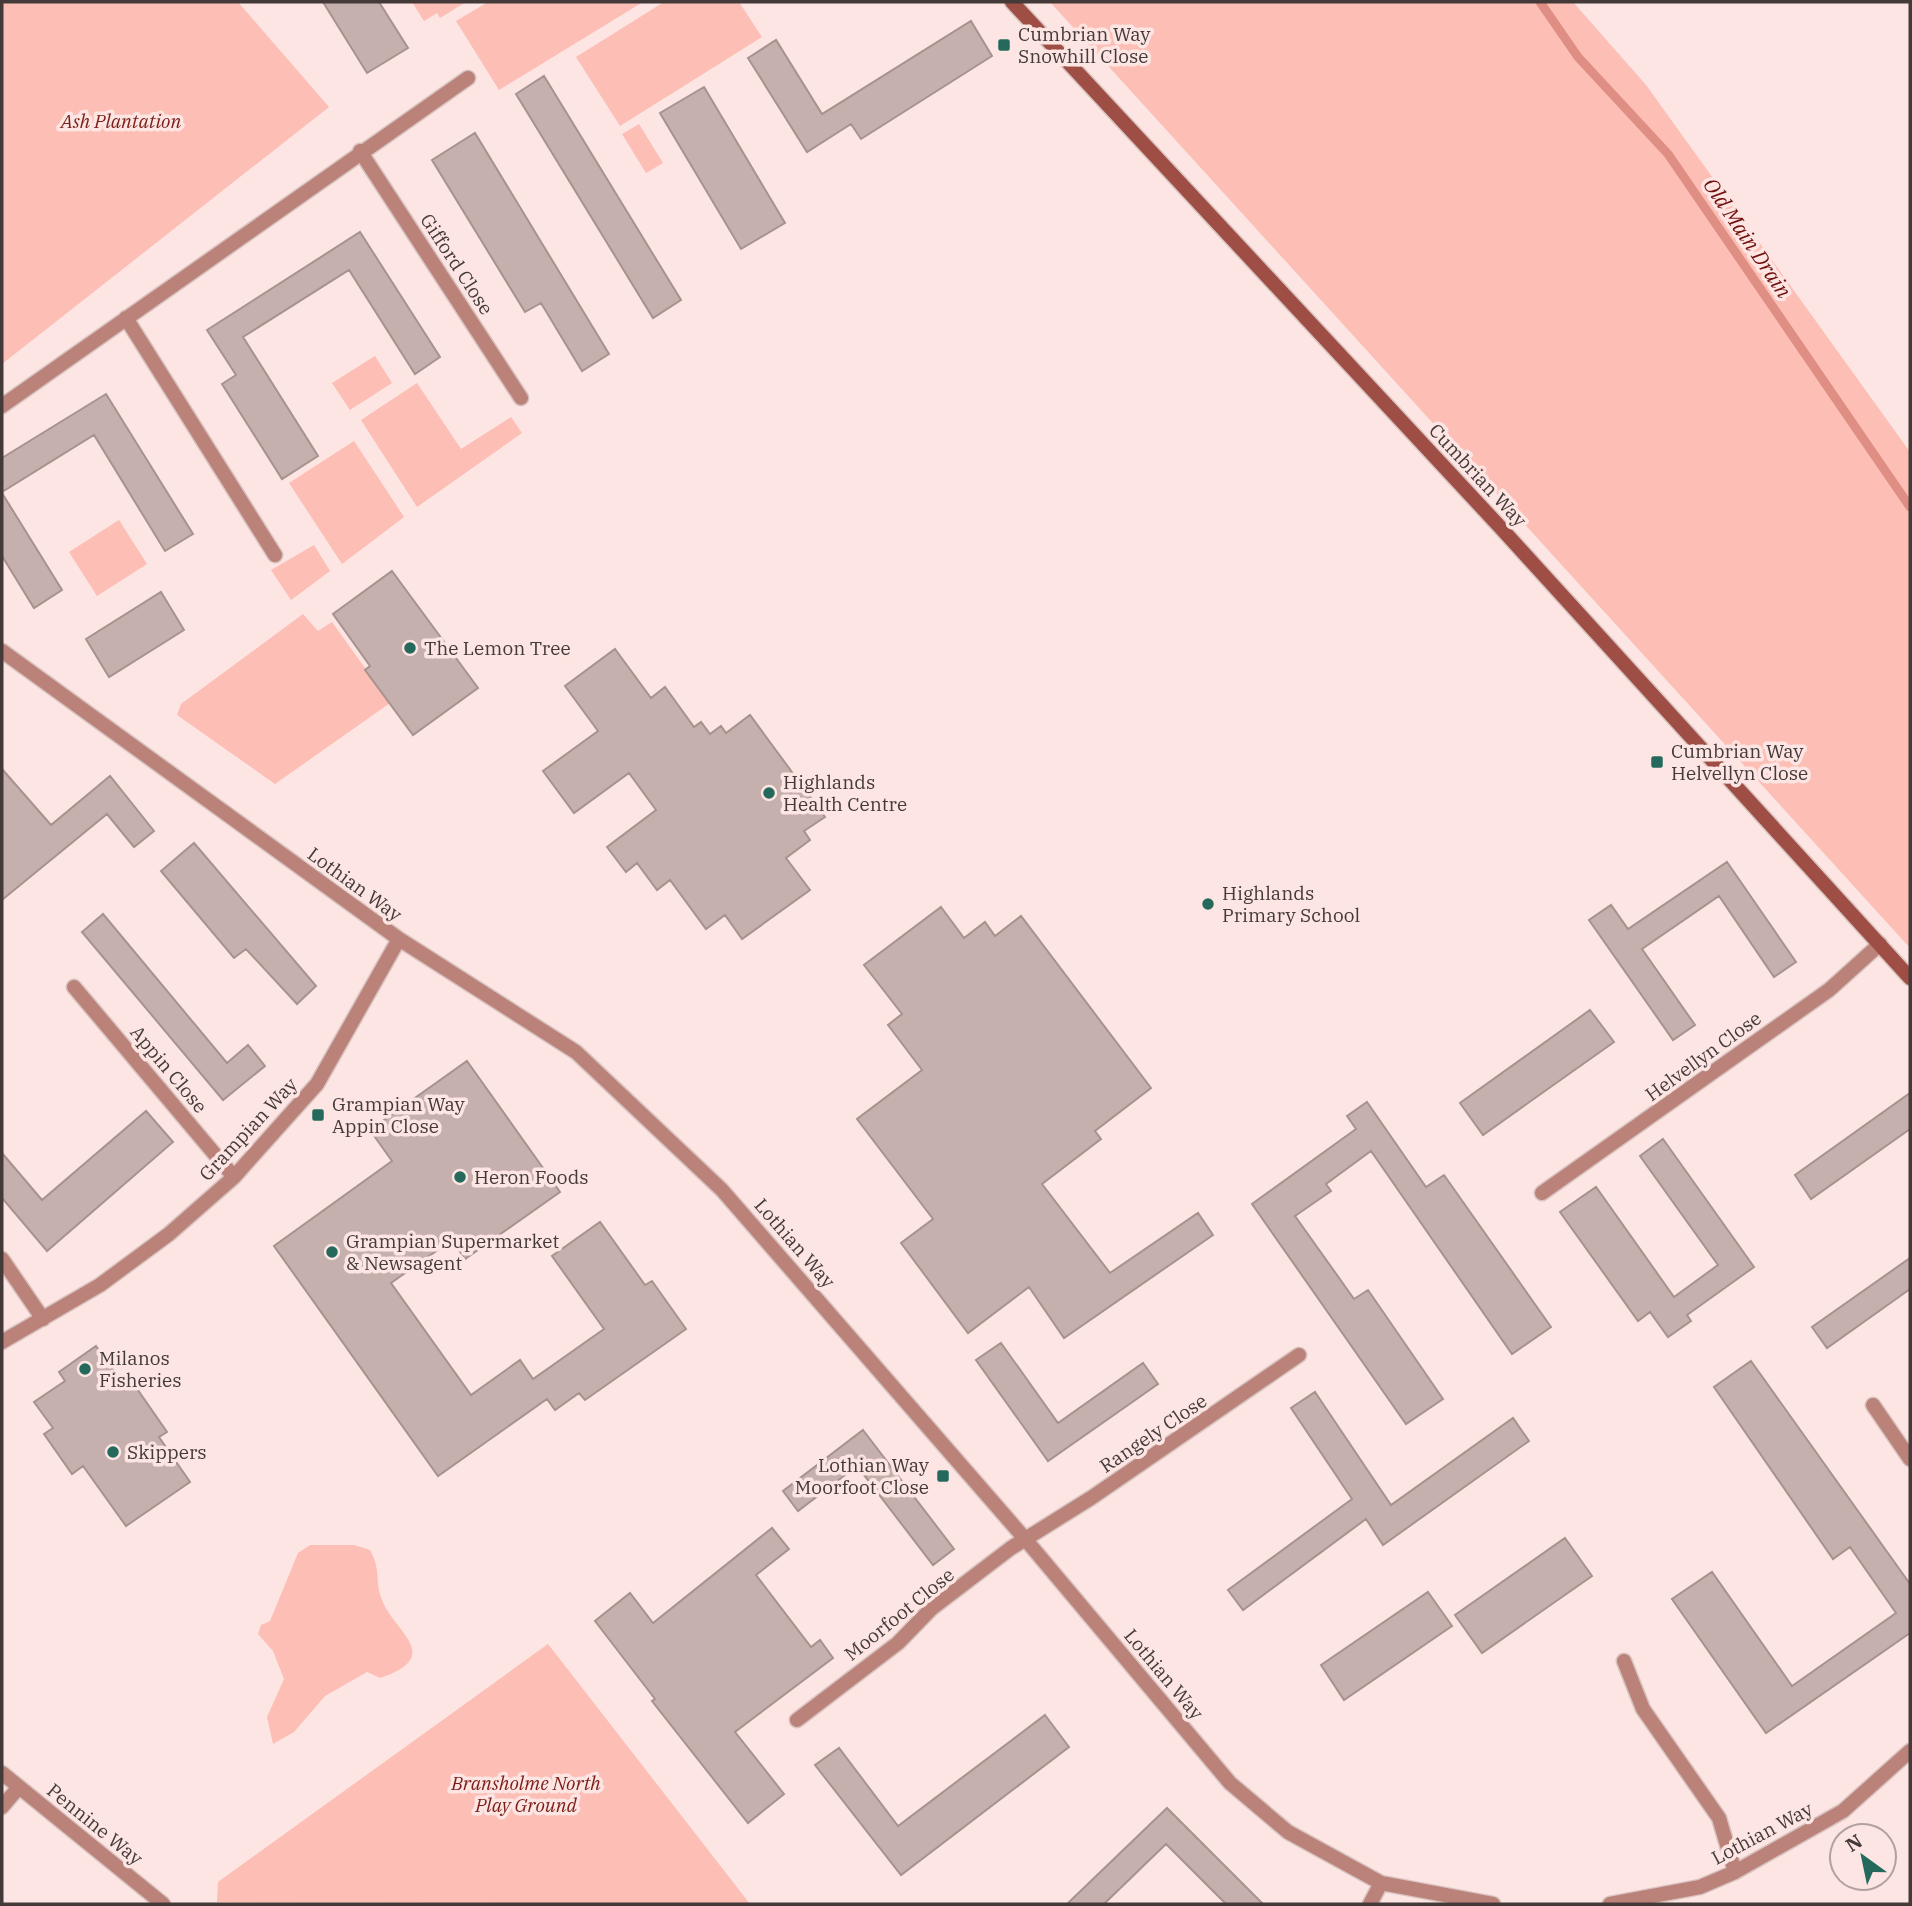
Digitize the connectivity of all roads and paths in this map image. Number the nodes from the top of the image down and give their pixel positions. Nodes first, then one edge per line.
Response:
1 (1012, 2) edge
2 (468, 78) dead end
3 (360, 151) junction
4 (126, 318) junction
5 (521, 398) dead end
6 (2, 406) edge
7 (275, 555) dead end
8 (2, 652) edge
9 (399, 939) junction
10 (1880, 944) junction
11 (1910, 978) edge
12 (74, 987) dead end
13 (234, 1177) junction
14 (1542, 1192) dead end
15 (2, 1259) edge
16 (43, 1319) junction
17 (2, 1342) edge
18 (1299, 1354) dead end
19 (1873, 1405) dead end
20 (1910, 1458) edge
21 (1026, 1540) junction
22 (1624, 1661) dead end
23 (797, 1720) dead end
24 (1910, 1751) edge
25 (2, 1773) edge
26 (19, 1787) junction
27 (2, 1807) edge
28 (1735, 1872) junction
29 (1381, 1883) junction
30 (163, 1904) edge
31 (1370, 1904) edge
32 (1493, 1904) edge
33 (1610, 1904) edge

1 - 10 street, Cumbrian Way
2 - 3 street
3 - 4 street
3 - 5 street, Gifford Close
4 - 6 street
4 - 7 street
8 - 9 street, Lothian Way
9 - 13 street, Grampian Way
9 - 21 street, Lothian Way
10 - 11 street, Cumbrian Way
10 - 14 street, Helvellyn Close
12 - 13 street, Appin Close
13 - 16 street, Grampian Way
15 - 16 street
16 - 17 street, Grampian Way
18 - 21 street, Rangely Close
19 - 20 street
21 - 23 street, Moorfoot Close
21 - 29 street, Lothian Way
22 - 28 street
24 - 28 street, Lothian Way
25 - 26 street, Pennine Way
26 - 27 street
26 - 30 street, Pennine Way
28 - 33 street, Lothian Way
29 - 31 street
29 - 32 street, Lothian Way

